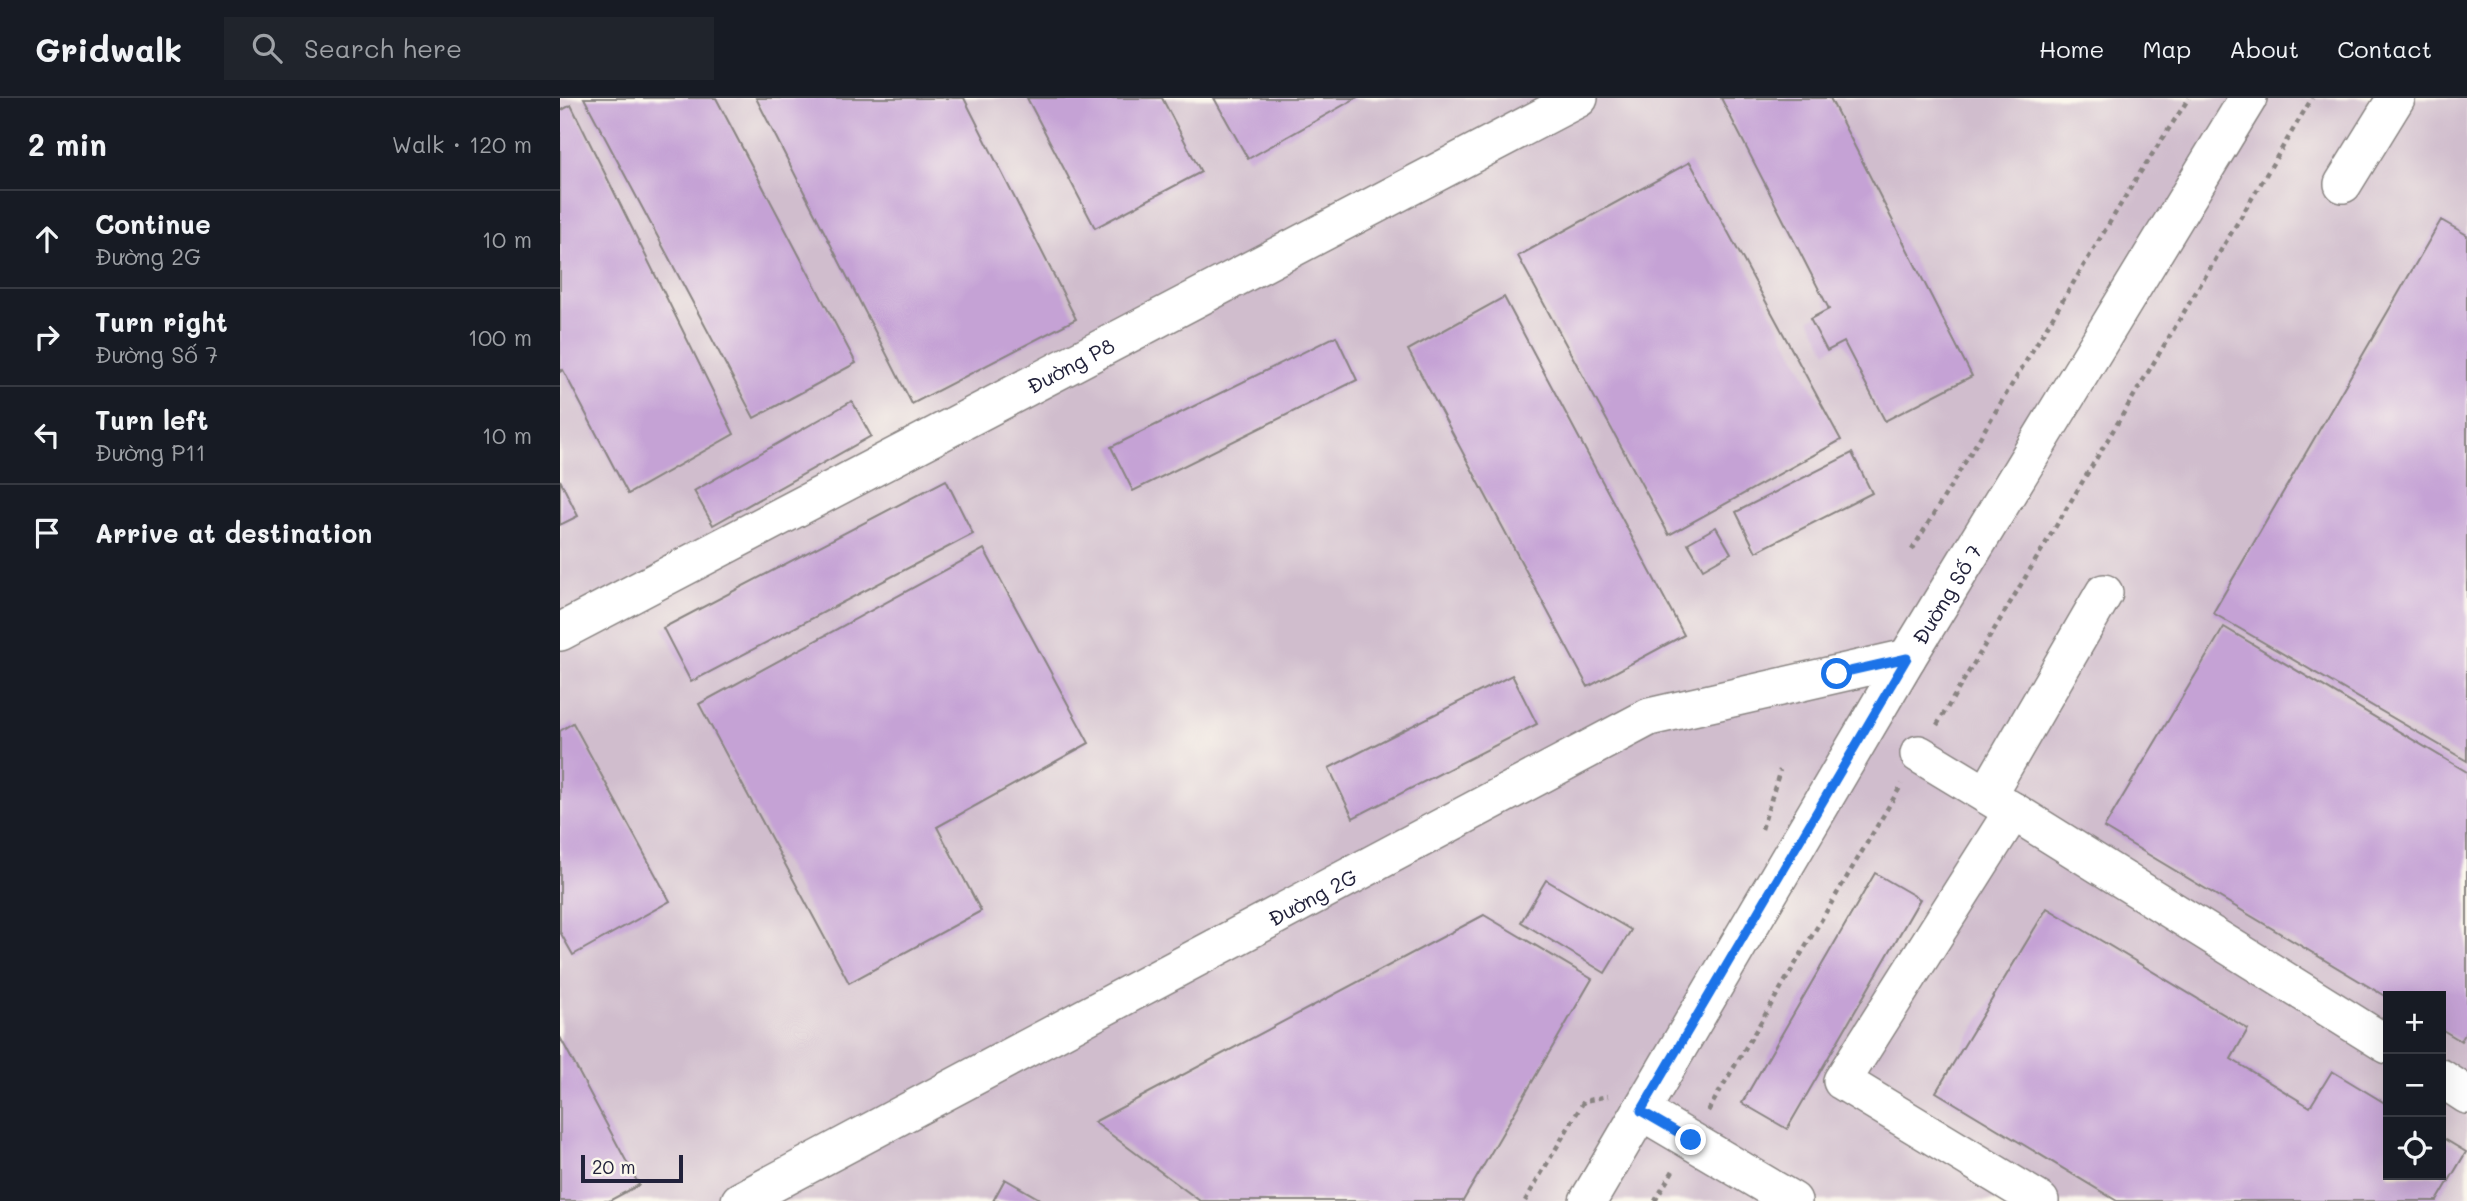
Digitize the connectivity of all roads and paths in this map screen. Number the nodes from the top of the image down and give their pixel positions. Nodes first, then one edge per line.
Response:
1 (1578, 98) edge
2 (2189, 98) edge
3 (2248, 98) edge
4 (2312, 98) edge
5 (2396, 98) edge
6 (2343, 184) dead end
7 (1912, 550) dead end
8 (2104, 593) dead end
9 (560, 632) edge
10 (1907, 658) junction
11 (1919, 754) junction
12 (1780, 770) dead end
13 (2000, 803) junction
14 (1762, 831) dead end
15 (2383, 1042) edge
16 (1625, 1104) junction
17 (1691, 1140) junction
18 (740, 1201) edge
19 (1525, 1201) edge
20 (1588, 1201) edge
21 (1655, 1201) edge
22 (1793, 1201) edge
23 (2040, 1201) edge

1 - 9 street, Đường P8
2 - 7 path
3 - 10 street, Đường Số 7
4 - 11 path
5 - 6 street
8 - 13 street
10 - 16 street, Đường Số 7
10 - 18 street, Đường 2G
11 - 13 street
11 - 17 path
12 - 14 path
13 - 15 street
13 - 23 street
16 - 17 street
16 - 19 path
16 - 20 street, Đường Số 7
17 - 21 path
17 - 22 street

